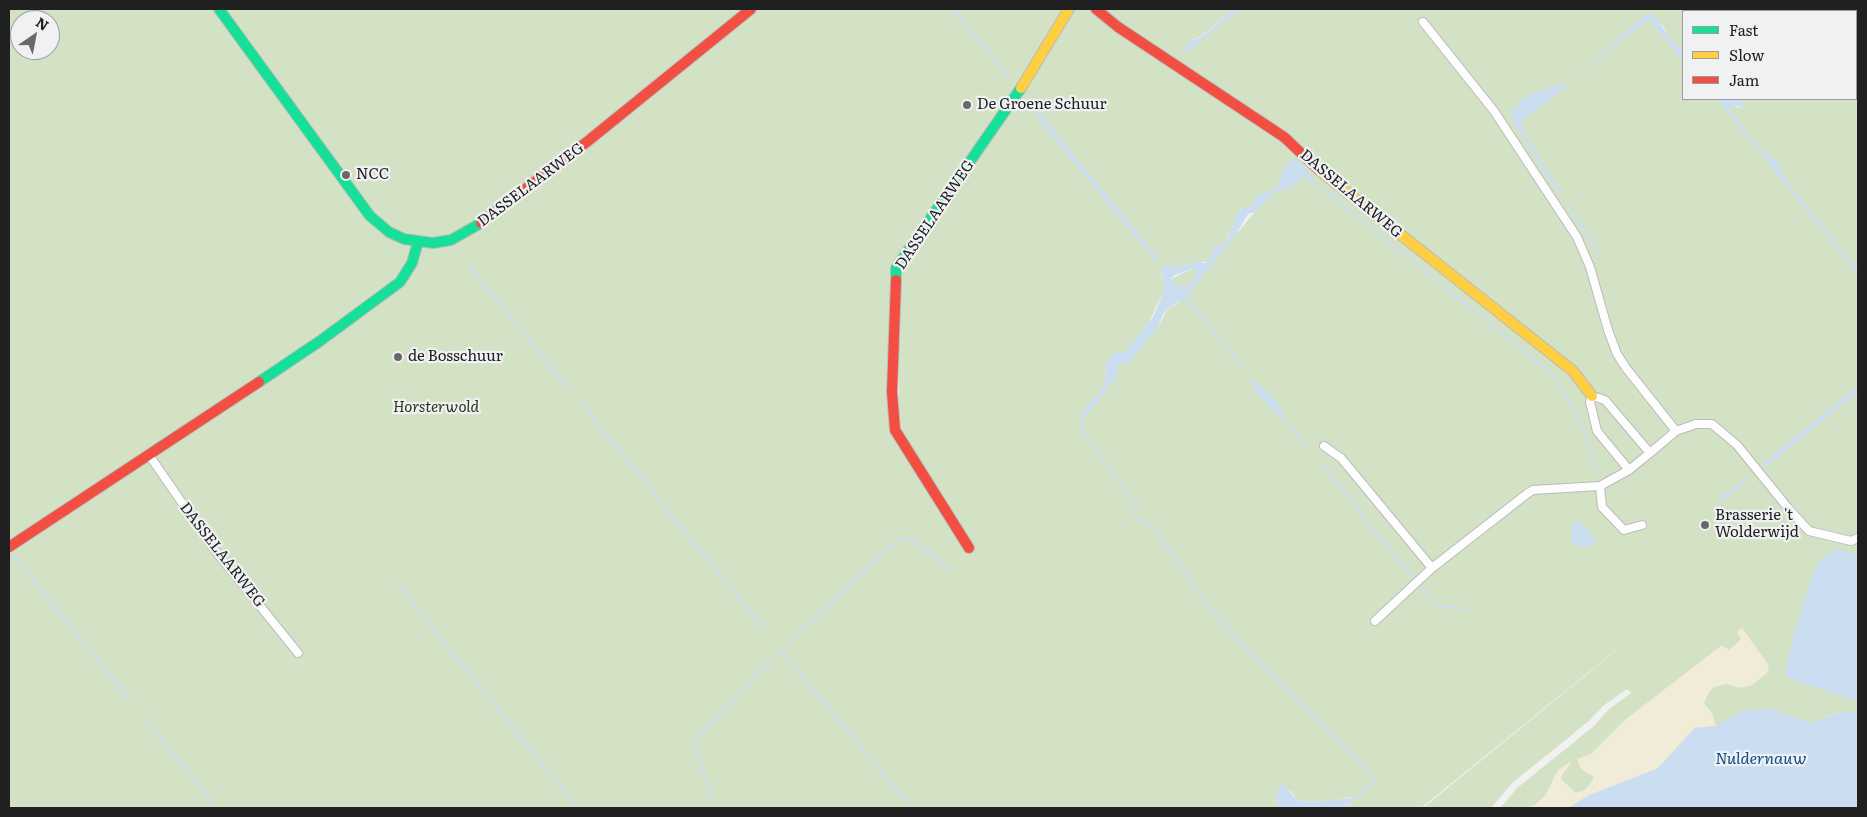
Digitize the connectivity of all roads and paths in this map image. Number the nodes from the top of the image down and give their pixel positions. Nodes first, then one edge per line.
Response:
1 (219, 9) edge
2 (751, 9) edge
3 (1070, 9) edge
4 (1096, 9) edge
5 (1423, 22) dead end
6 (418, 242) junction
7 (1592, 396) junction
8 (1676, 431) junction
9 (1324, 446) dead end
10 (1650, 452) junction
11 (149, 455) junction
12 (1629, 470) junction
13 (1600, 486) junction
14 (1642, 525) dead end
15 (1858, 538) edge
16 (9, 547) edge
17 (969, 548) dead end
18 (1432, 568) junction
19 (1375, 621) dead end
20 (298, 653) dead end

1 - 6 street, DASSELAARWEG
2 - 6 street, DASSELAARWEG
3 - 17 street, DASSELAARWEG
4 - 7 street, DASSELAARWEG
5 - 8 street
6 - 11 street
7 - 10 street
7 - 12 street
8 - 10 street
8 - 15 street
9 - 18 street
10 - 12 street
11 - 16 street
11 - 20 street, DASSELAARWEG
12 - 13 street
13 - 14 street
13 - 18 street
18 - 19 street

